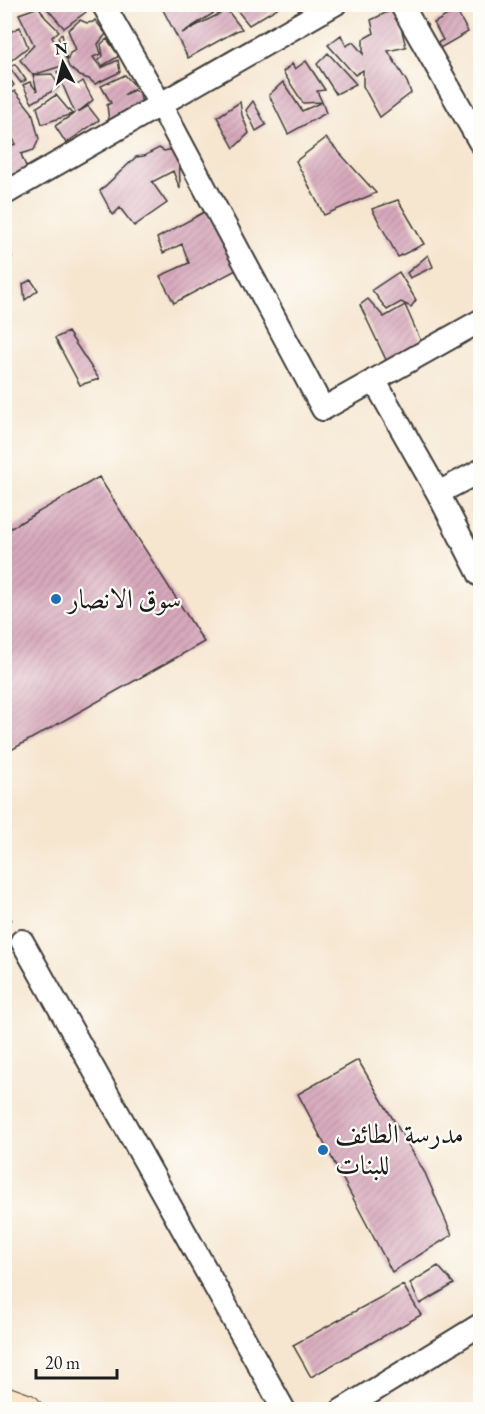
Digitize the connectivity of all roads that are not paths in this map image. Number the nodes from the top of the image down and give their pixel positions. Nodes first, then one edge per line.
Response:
1 (103, 4) edge
2 (335, 4) edge
3 (401, 4) edge
4 (304, 12) edge
5 (160, 104) junction
6 (480, 142) edge
7 (4, 194) edge
8 (480, 321) edge
9 (374, 380) junction
10 (480, 471) edge
11 (438, 493) junction
12 (480, 575) edge
13 (22, 941) dead end
14 (480, 1325) edge
15 (4, 1402) edge
16 (26, 1410) edge
17 (284, 1410) edge
18 (342, 1410) edge

1 - 5 street
2 - 4 street
3 - 6 street
4 - 5 street
5 - 7 street
5 - 9 street
8 - 9 street
9 - 11 street
10 - 11 street
11 - 12 street
13 - 17 street
14 - 18 street
15 - 16 street

